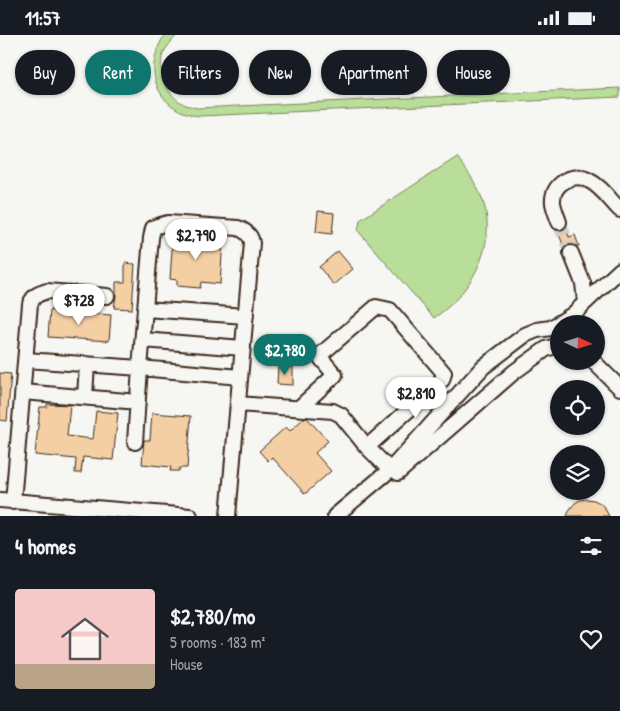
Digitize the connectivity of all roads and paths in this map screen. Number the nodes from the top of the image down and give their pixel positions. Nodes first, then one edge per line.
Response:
1 (620, 209) edge
2 (559, 222) tunnel mouth
3 (571, 253) tunnel mouth
4 (620, 270) edge
5 (107, 296) dead end
6 (585, 302) junction
7 (145, 309) junction
8 (572, 315) edge
9 (246, 316) junction
10 (550, 329) edge
11 (143, 340) junction
12 (508, 347) junction
13 (243, 348) junction
14 (550, 348) edge
15 (26, 359) junction
16 (605, 361) edge
17 (87, 364) junction
18 (140, 368) junction
19 (519, 369) junction
20 (602, 370) edge
21 (620, 375) edge
22 (240, 377) junction
23 (620, 388) edge
24 (23, 392) junction
25 (85, 397) junction
26 (138, 402) junction
27 (238, 404) junction
28 (299, 408) junction
29 (135, 442) dead end
30 (367, 447) junction
31 (390, 470) junction
32 (7, 501) edge
33 (190, 516) edge
34 (228, 516) edge
35 (335, 516) edge
36 (349, 516) edge

1 - 2 street
3 - 6 street
4 - 6 street
5 - 15 street
6 - 8 street
7 - 9 street
7 - 9 street
7 - 11 street
9 - 13 street
10 - 12 street
11 - 13 street
11 - 18 street
12 - 19 street
12 - 31 street
13 - 22 street
14 - 19 street
15 - 17 street
15 - 24 street
16 - 21 street
17 - 18 street
17 - 25 street
18 - 22 street
18 - 26 street
19 - 36 street
20 - 23 street
22 - 27 street
24 - 25 street
24 - 32 street
25 - 26 street
26 - 29 street
27 - 28 street
27 - 34 street
28 - 30 street
28 - 30 street
30 - 31 street
31 - 35 street
32 - 33 street

